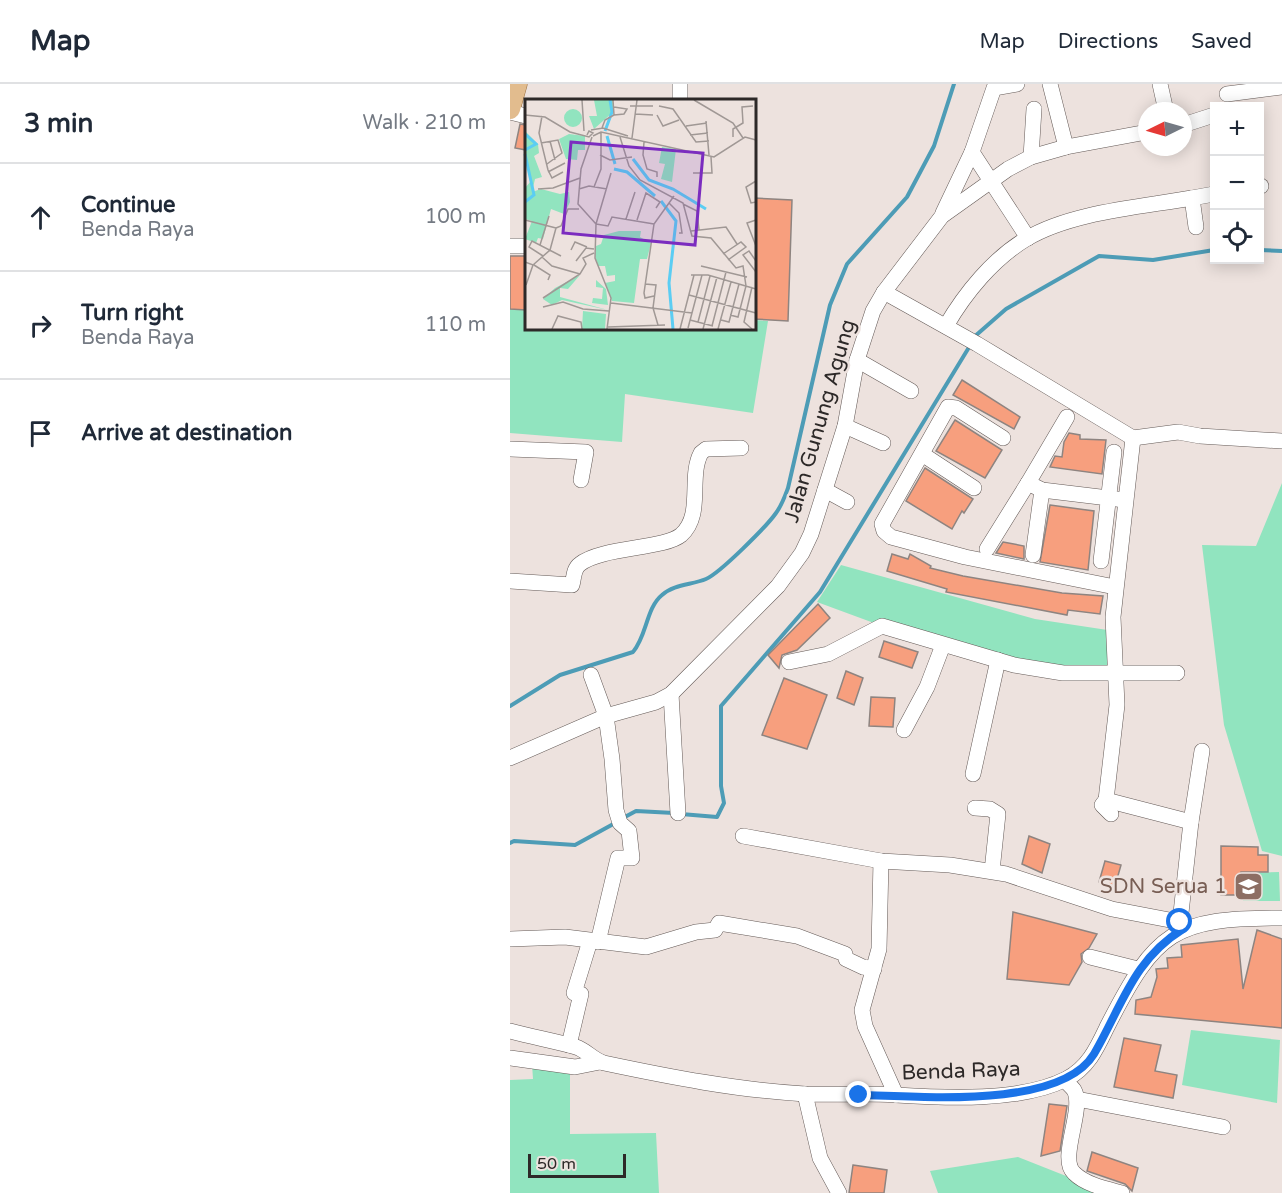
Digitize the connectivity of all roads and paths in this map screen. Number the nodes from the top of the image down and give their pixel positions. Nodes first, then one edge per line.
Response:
1 (517, 84) edge
2 (1017, 84) edge
3 (1050, 84) edge
4 (1160, 84) edge
5 (994, 86) edge
6 (1282, 87) edge
7 (1164, 102) edge
8 (1233, 102) edge
9 (1035, 109) dead end
10 (510, 110) edge
11 (1210, 111) edge
12 (525, 116) edge
13 (1192, 120) edge
14 (1138, 134) edge
15 (1065, 147) junction
16 (972, 152) junction
17 (1030, 157) junction
18 (992, 179) junction
19 (1210, 195) edge
20 (1192, 198) junction
21 (942, 216) junction
22 (1196, 228) dead end
23 (1028, 238) junction
24 (884, 292) junction
25 (946, 326) junction
26 (857, 360) junction
27 (911, 391) dead end
28 (1067, 417) dead end
29 (845, 426) junction
30 (1003, 438) dead end
31 (1133, 438) junction
32 (1282, 441) edge
33 (882, 443) dead end
34 (510, 448) edge
35 (741, 448) dead end
36 (1114, 452) dead end
37 (922, 454) junction
38 (581, 480) dead end
39 (1035, 487) junction
40 (974, 488) dead end
41 (825, 490) junction
42 (1110, 498) junction
43 (1125, 500) junction
44 (847, 502) dead end
45 (987, 549) dead end
46 (1033, 555) dead end
47 (1101, 561) dead end
48 (510, 581) edge
49 (1116, 588) junction
50 (943, 645) junction
51 (998, 660) junction
52 (789, 662) dead end
53 (1177, 673) dead end
54 (1118, 674) junction
55 (591, 675) dead end
56 (671, 694) junction
57 (606, 716) junction
58 (904, 730) dead end
59 (1202, 751) dead end
60 (510, 758) edge
61 (973, 774) dead end
62 (975, 808) dead end
63 (678, 813) dead end
64 (1191, 822) junction
65 (743, 836) dead end
66 (881, 861) junction
67 (992, 871) junction
68 (1282, 918) edge
69 (1182, 925) junction
70 (510, 939) edge
71 (594, 941) junction
72 (1089, 957) dead end
73 (874, 969) junction
74 (1138, 969) junction
75 (510, 1032) edge
76 (569, 1046) junction
77 (510, 1058) edge
78 (600, 1062) junction
79 (1065, 1080) junction
80 (805, 1094) junction
81 (896, 1095) junction
82 (1077, 1099) junction
83 (1223, 1127) dead end
84 (839, 1193) edge
85 (1122, 1193) edge

1 - 10 main road
2 - 5 street
3 - 15 street
4 - 7 street
5 - 16 street
6 - 8 street
9 - 17 street
10 - 12 street
11 - 13 street
14 - 15 street, Jalan Gunung Agung
15 - 17 street, Jalan Gunung Agung
16 - 18 street
16 - 21 street
17 - 18 street, Jalan Gunung Agung
18 - 21 street, Jalan Gunung Agung
18 - 23 street
19 - 20 street
20 - 22 street
20 - 23 street
21 - 24 street, Jalan Gunung Agung
23 - 25 street
24 - 25 street
24 - 26 street, Jalan Gunung Agung
25 - 31 street
26 - 27 street
26 - 29 street, Jalan Gunung Agung
28 - 39 street
29 - 33 street
29 - 41 street, Jalan Gunung Agung
30 - 37 street
31 - 32 street
31 - 43 street
34 - 38 street
35 - 48 street
36 - 42 street
37 - 40 street
37 - 49 street
39 - 42 street
39 - 45 street
39 - 46 street
41 - 44 street
41 - 56 street, Jalan Gunung Agung
42 - 43 street
42 - 47 street
43 - 49 street
49 - 54 street
50 - 51 street
50 - 52 street
50 - 58 street
51 - 54 street
51 - 61 street
53 - 54 street
54 - 64 street
55 - 57 street
56 - 57 street, Jalan Gunung Agung
56 - 63 street
57 - 60 street, Jalan Gunung Agung
57 - 71 street
59 - 64 street
62 - 67 street
64 - 69 street
65 - 66 street
66 - 67 street
66 - 73 street
67 - 69 street
68 - 69 street, Benda Raya
69 - 74 street, Benda Raya
70 - 71 street
71 - 73 street
71 - 76 street
72 - 74 street
73 - 81 street
74 - 79 street, Benda Raya
75 - 76 street, Benda Raya
76 - 78 street, Benda Raya
77 - 78 street, Benda Raya
78 - 80 street, Benda Raya
79 - 81 street, Benda Raya
79 - 82 street
80 - 81 street, Benda Raya
80 - 84 street
82 - 83 street
82 - 85 street

